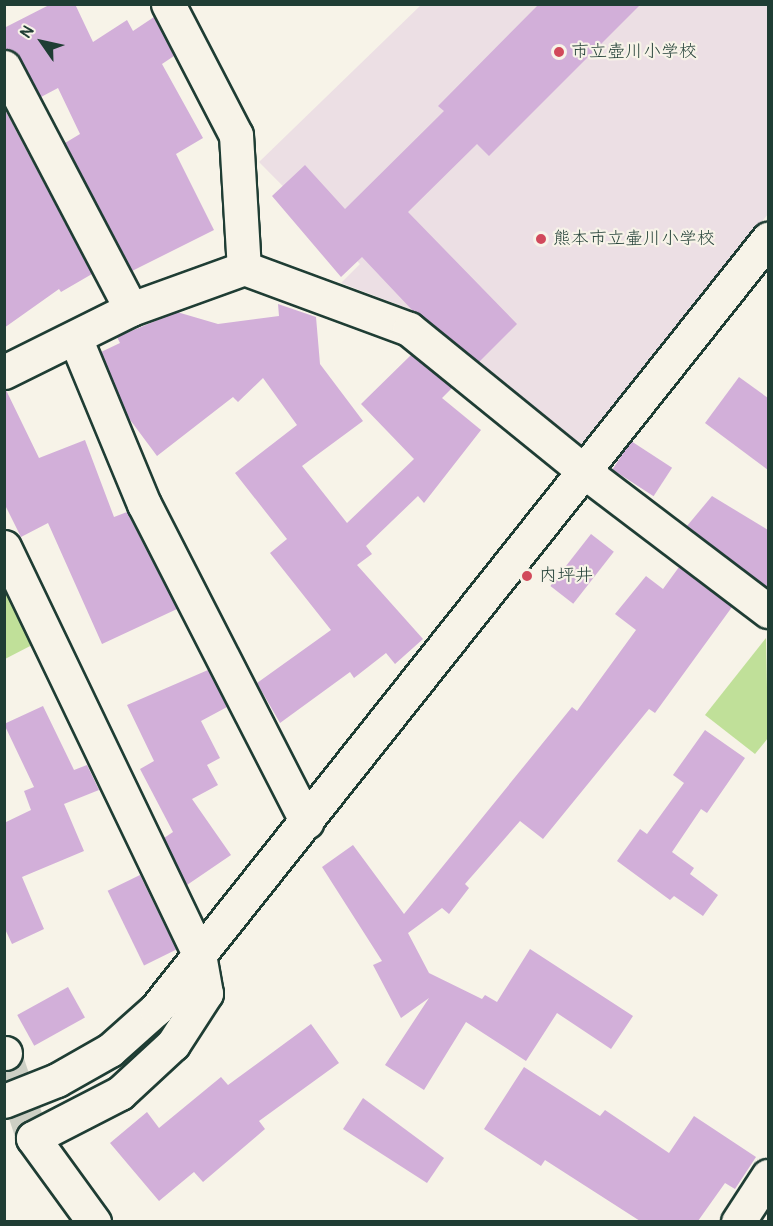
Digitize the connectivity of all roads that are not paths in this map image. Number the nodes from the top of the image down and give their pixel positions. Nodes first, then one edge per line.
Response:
1 (168, 4) edge
2 (4, 67) edge
3 (768, 240) edge
4 (244, 268) junction
5 (131, 309) junction
6 (76, 340) junction
7 (4, 372) edge
8 (585, 472) junction
9 (4, 547) edge
10 (768, 611) edge
11 (307, 822) junction
12 (199, 954) junction
13 (4, 1101) edge
14 (768, 1176) edge
15 (94, 1221) edge
16 (738, 1221) edge

1 - 4 street
2 - 5 street
3 - 8 street
4 - 5 street
4 - 8 street
5 - 6 street
6 - 7 street
6 - 11 street
8 - 10 street
8 - 11 street
9 - 12 street
11 - 12 street
12 - 13 street
12 - 15 street
14 - 16 street

